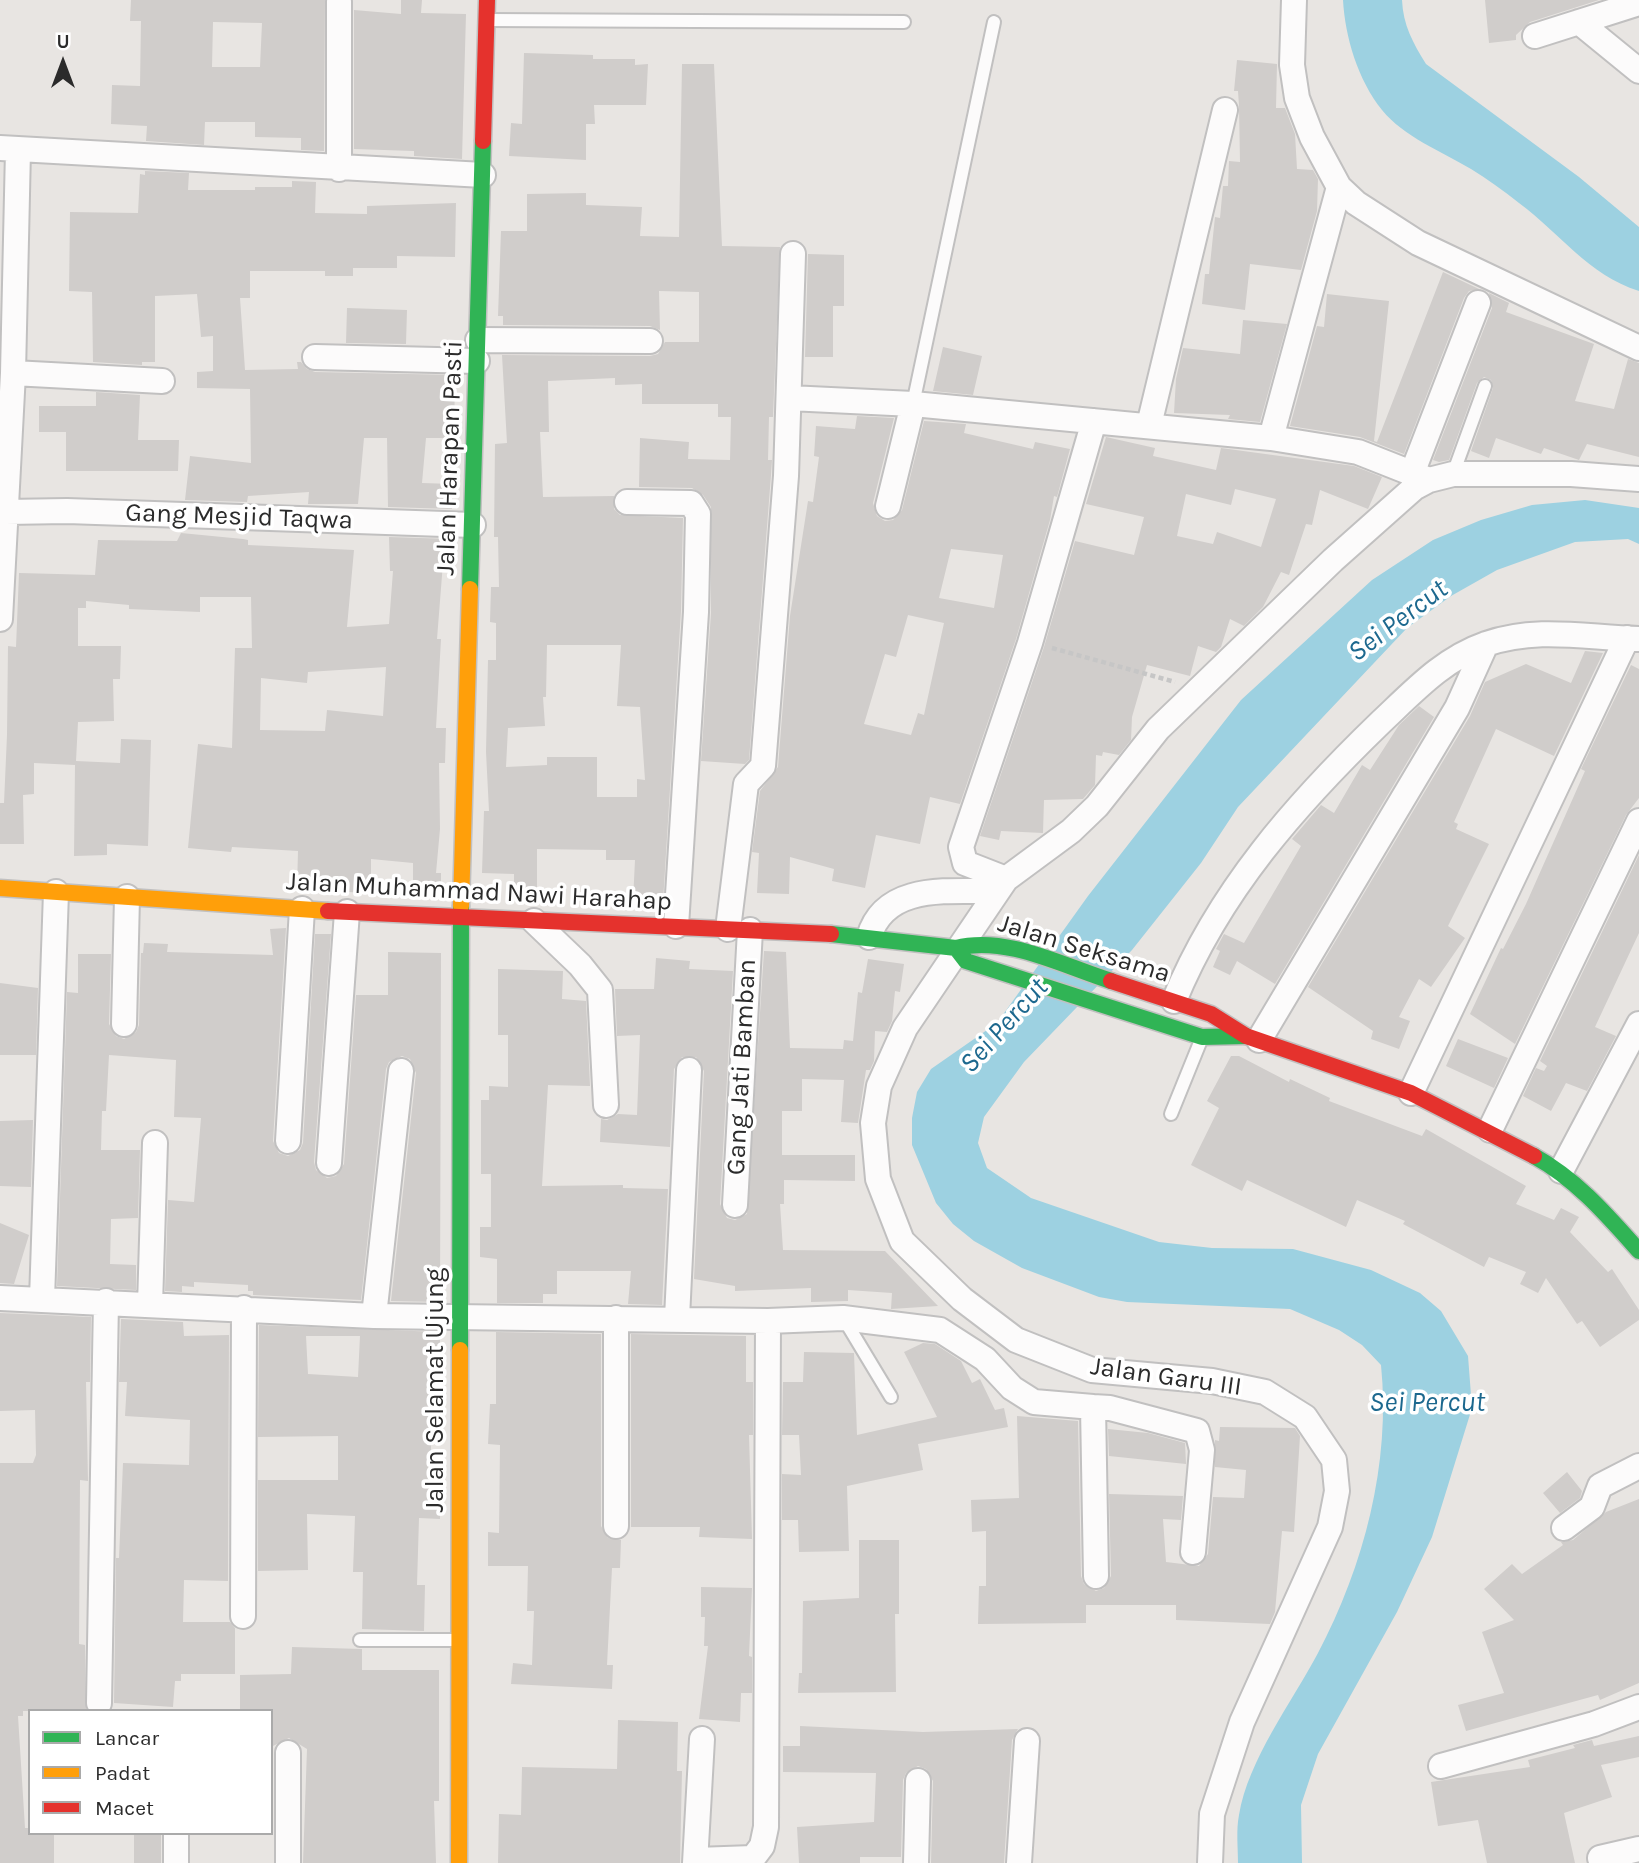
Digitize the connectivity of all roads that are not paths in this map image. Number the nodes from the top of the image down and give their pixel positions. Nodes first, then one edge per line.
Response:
1 (487, 0) edge
2 (1294, 0) edge
3 (339, 2) dead end
4 (1639, 4) edge
5 (487, 20) junction
6 (904, 22) dead end
7 (994, 22) dead end
8 (1579, 22) junction
9 (1535, 37) dead end
10 (1639, 71) edge
11 (1225, 110) dead end
12 (9, 149) edge
13 (339, 169) junction
14 (483, 175) junction
15 (1339, 187) junction
16 (793, 254) dead end
17 (1478, 303) dead end
18 (650, 341) dead end
19 (1639, 348) edge
20 (478, 351) junction
21 (315, 357) dead end
22 (13, 373) junction
23 (162, 381) dead end
24 (1485, 386) dead end
25 (789, 398) junction
26 (913, 404) junction
27 (1094, 421) junction
28 (1149, 425) junction
29 (1271, 438) junction
30 (1432, 475) junction
31 (1639, 479) edge
32 (627, 502) dead end
33 (888, 506) dead end
34 (6, 512) junction
35 (473, 525) junction
36 (0, 619) edge
37 (1633, 638) edge
38 (1486, 644) junction
39 (1639, 821) edge
40 (1002, 885) junction
41 (0, 888) edge
42 (56, 892) junction
43 (127, 897) junction
44 (302, 909) junction
45 (348, 912) junction
46 (461, 918) junction
47 (534, 922) junction
48 (676, 926) junction
49 (739, 929) junction
50 (869, 937) junction
51 (956, 948) junction
52 (1174, 1002) junction
53 (1211, 1014) junction
54 (124, 1024) dead end
55 (1639, 1024) edge
56 (1202, 1037) junction
57 (1253, 1038) junction
58 (689, 1070) dead end
59 (401, 1071) dead end
60 (1411, 1093) junction
61 (606, 1105) dead end
62 (1171, 1114) dead end
63 (1490, 1130) junction
64 (288, 1140) dead end
65 (155, 1143) dead end
66 (330, 1163) dead end
67 (1561, 1171) junction
68 (734, 1205) dead end
69 (1639, 1251) edge
70 (0, 1298) edge
71 (42, 1299) junction
72 (106, 1301) junction
73 (150, 1305) junction
74 (244, 1308) junction
75 (374, 1316) junction
76 (462, 1316) junction
77 (616, 1318) junction
78 (677, 1318) junction
79 (843, 1318) junction
80 (768, 1321) junction
81 (891, 1397) dead end
82 (1093, 1407) junction
83 (1639, 1466) edge
84 (616, 1526) dead end
85 (1564, 1528) dead end
86 (1193, 1552) dead end
87 (1096, 1576) dead end
88 (243, 1616) dead end
89 (360, 1640) dead end
90 (459, 1640) junction
91 (99, 1703) dead end
92 (1639, 1707) edge
93 (702, 1740) dead end
94 (1027, 1741) dead end
95 (288, 1753) dead end
96 (1441, 1766) dead end
97 (918, 1782) dead end
98 (176, 1835) edge
99 (1639, 1849) edge
100 (1600, 1858) dead end
101 (696, 1862) edge
102 (176, 1863) edge
103 (288, 1863) edge
104 (459, 1863) edge
105 (916, 1863) edge
106 (1019, 1863) edge
107 (1210, 1863) edge

1 - 5 main road, Jalan Harapan Pasti
2 - 15 street
3 - 13 street
4 - 8 street
5 - 6 lane
5 - 14 main road, Jalan Harapan Pasti
7 - 26 lane
8 - 9 street
8 - 10 street
11 - 28 street
12 - 13 street
12 - 22 street
13 - 14 street
14 - 20 main road, Jalan Harapan Pasti
15 - 19 street
15 - 29 street
16 - 25 street, Gang Jati Bamban
17 - 30 street
18 - 20 street
20 - 21 street
20 - 35 main road, Jalan Harapan Pasti
22 - 23 street
22 - 34 street
24 - 30 lane
25 - 26 street
25 - 49 street, Gang Jati Bamban
26 - 27 street
26 - 33 street
27 - 28 street
27 - 40 street
28 - 29 street
29 - 30 street
30 - 31 street
30 - 40 street, Jalan Garu III
32 - 48 street
34 - 35 street, Gang Mesjid Taqwa
34 - 36 street
35 - 46 main road, Jalan Harapan Pasti
37 - 38 street
37 - 60 street
38 - 52 street
38 - 57 street
39 - 63 street
40 - 50 street
40 - 51 street, Jalan Garu III
41 - 42 main road, Jalan Muhammad Nawi Harahap
42 - 43 main road, Jalan Muhammad Nawi Harahap
42 - 71 street
43 - 44 main road, Jalan Muhammad Nawi Harahap
43 - 54 street
44 - 45 main road, Jalan Muhammad Nawi Harahap
44 - 64 street
45 - 46 main road, Jalan Muhammad Nawi Harahap
45 - 66 street
46 - 47 main road, Jalan Muhammad Nawi Harahap
46 - 76 main road, Jalan Selamat Ujung
47 - 48 main road, Jalan Muhammad Nawi Harahap
47 - 61 street
48 - 49 main road, Jalan Muhammad Nawi Harahap
49 - 50 main road, Jalan Muhammad Nawi Harahap
49 - 68 street, Gang Jati Bamban
50 - 51 main road, Jalan Muhammad Nawi Harahap
51 - 52 main road, Jalan Seksama
51 - 56 main road, Jalan Seksama
51 - 107 street, Jalan Garu III
52 - 53 main road, Jalan Seksama
53 - 56 lane
53 - 57 main road, Jalan Seksama
55 - 67 street
56 - 57 main road, Jalan Seksama
56 - 62 lane
57 - 60 main road, Jalan Seksama
58 - 78 street
59 - 75 street
60 - 63 main road, Jalan Seksama
63 - 67 main road, Jalan Seksama
65 - 73 street
67 - 69 main road, Jalan Seksama
70 - 71 street
71 - 72 street
72 - 73 street
72 - 91 street
73 - 74 street
74 - 75 street
74 - 88 street
75 - 76 street
76 - 77 street
76 - 90 main road, Jalan Selamat Ujung
77 - 78 street
77 - 84 street
78 - 80 street
79 - 80 street
79 - 81 lane
79 - 82 street
80 - 101 street
82 - 86 street
82 - 87 street
83 - 85 street
89 - 90 lane
90 - 104 main road, Jalan Selamat Ujung
92 - 96 street
93 - 101 street
94 - 106 street
95 - 103 street
97 - 105 street
98 - 102 street
99 - 100 street

